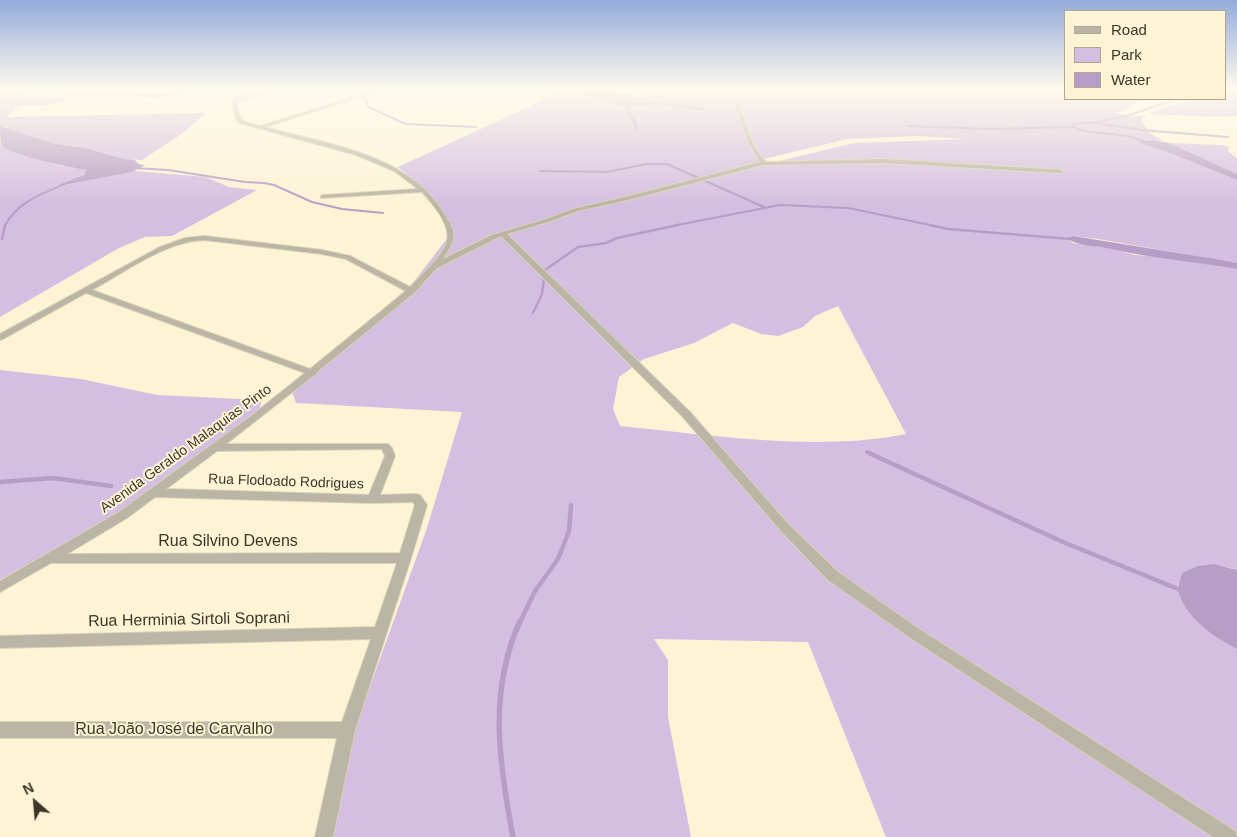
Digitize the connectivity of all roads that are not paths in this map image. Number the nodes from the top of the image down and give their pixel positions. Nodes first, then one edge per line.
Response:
1 (264, 128) edge
2 (746, 128) edge
3 (762, 163) junction
4 (1060, 171) dead end
5 (423, 190) junction
6 (324, 197) dead end
7 (502, 233) junction
8 (434, 267) junction
9 (86, 290) junction
10 (411, 291) junction
11 (0, 337) edge
12 (313, 373) junction
13 (213, 448) junction
14 (154, 493) junction
15 (373, 499) junction
16 (405, 558) junction
17 (50, 559) junction
18 (0, 588) edge
19 (379, 634) junction
20 (0, 642) edge
21 (0, 730) edge
22 (347, 730) junction
23 (324, 837) edge
24 (1229, 837) edge

1 - 5 street
2 - 3 street
3 - 4 street
3 - 7 street
5 - 6 street
5 - 8 street
7 - 8 street
7 - 24 street
8 - 10 street, Avenida Geraldo Malaquias Pinto
9 - 10 street
9 - 11 street
9 - 12 street
10 - 12 street, Avenida Geraldo Malaquias Pinto
12 - 13 street, Avenida Geraldo Malaquias Pinto
13 - 14 street, Avenida Geraldo Malaquias Pinto
13 - 15 street
14 - 15 street, Rua Flodoado Rodrigues
14 - 17 street, Avenida Geraldo Malaquias Pinto
15 - 16 street, Rua Flodoado Rodrigues
16 - 17 street, Rua Silvino Devens
16 - 19 street
17 - 18 street, Avenida Geraldo Malaquias Pinto
19 - 20 street, Rua Herminia Sirtoli Soprani
19 - 22 street
21 - 22 street, Rua João José de Carvalho
22 - 23 street

